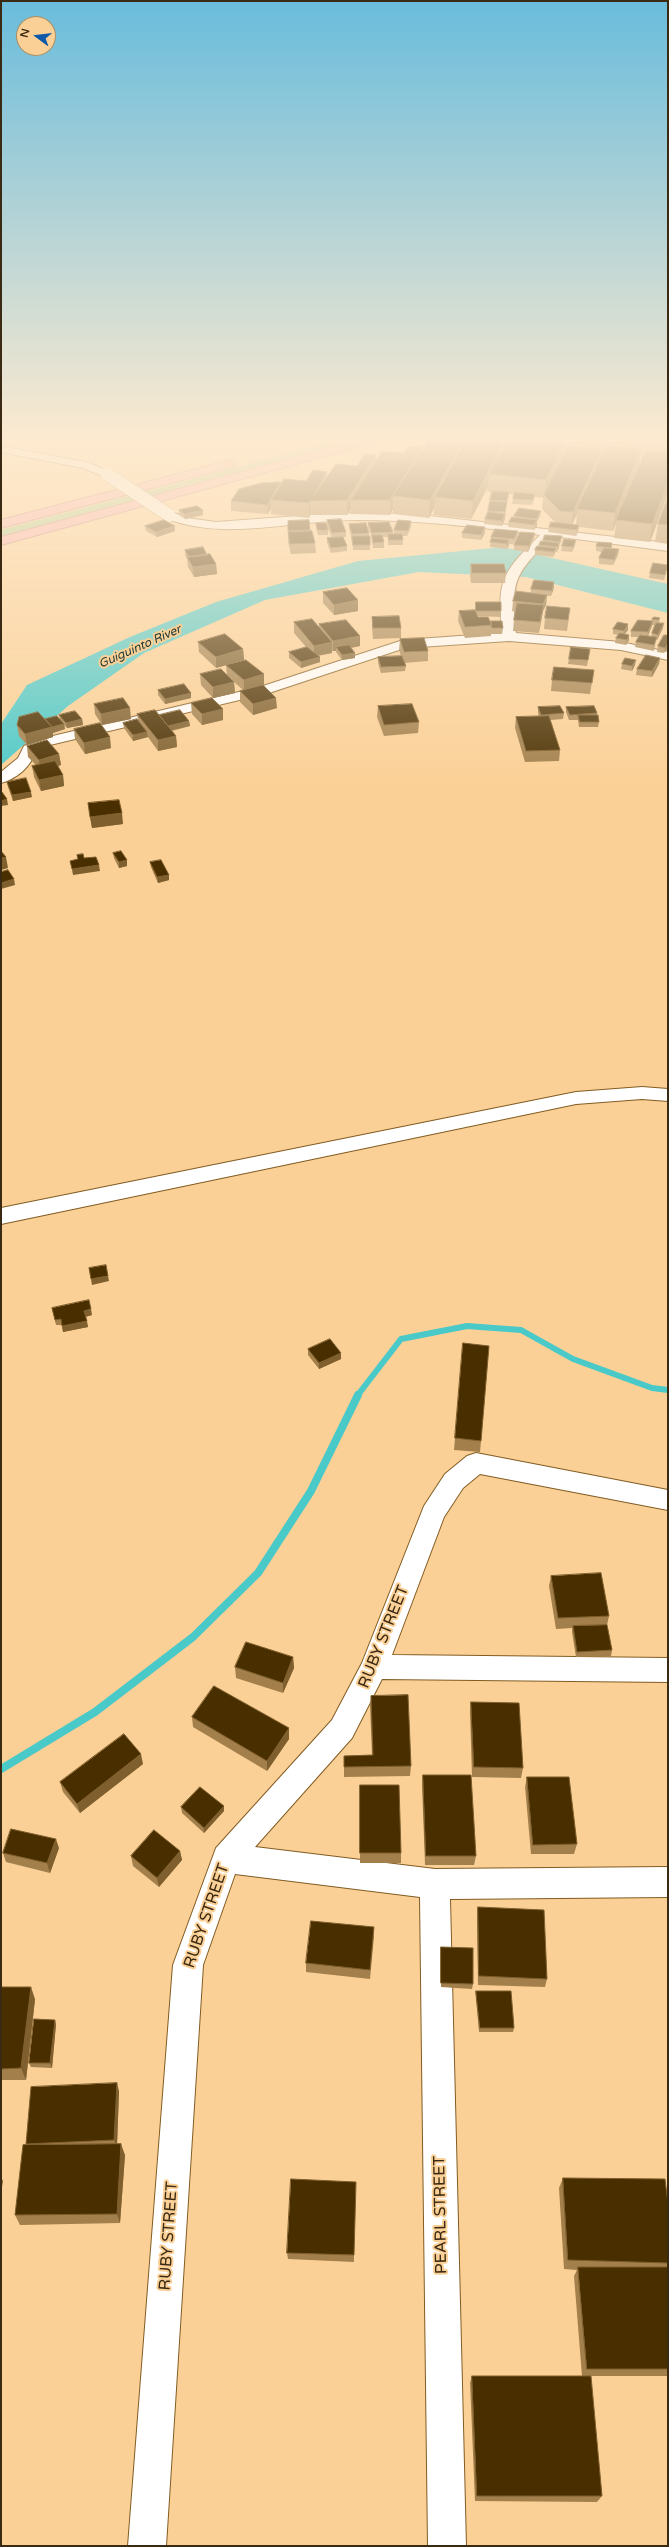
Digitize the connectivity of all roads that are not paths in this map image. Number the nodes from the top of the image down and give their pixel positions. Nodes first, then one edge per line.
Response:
1 (525, 560) edge
2 (509, 637) junction
3 (668, 656) edge
4 (1, 778) edge
5 (668, 1095) edge
6 (1, 1216) edge
7 (668, 1500) edge
8 (374, 1667) junction
9 (668, 1670) edge
10 (226, 1858) junction
11 (668, 1882) edge
12 (434, 1884) junction
13 (147, 2546) edge
14 (447, 2546) edge

1 - 2 street
2 - 3 street
2 - 4 street
5 - 6 street
7 - 8 street, RUBY STREET
8 - 9 street
8 - 10 street, RUBY STREET
10 - 12 street
10 - 13 street, RUBY STREET
11 - 12 street
12 - 14 street, PEARL STREET

